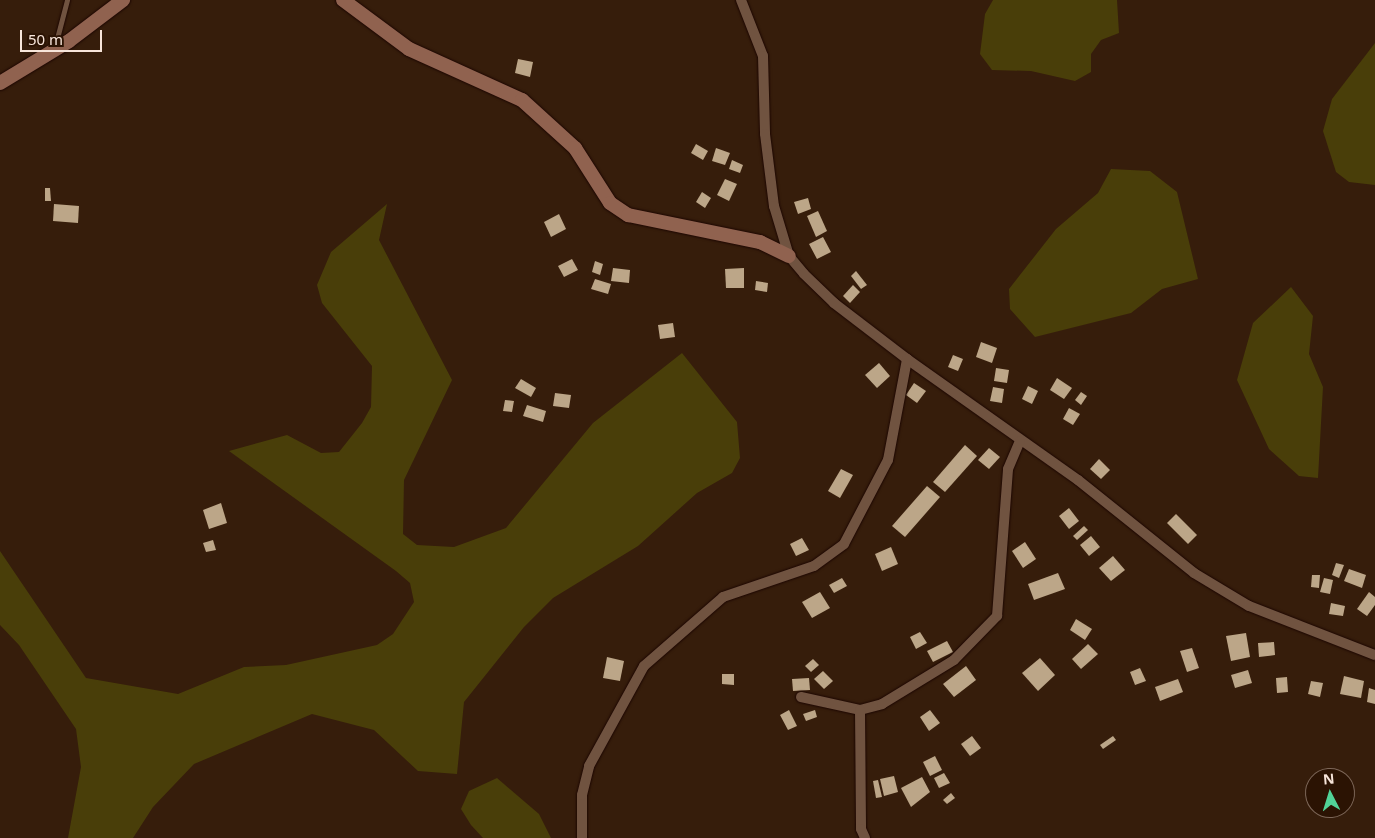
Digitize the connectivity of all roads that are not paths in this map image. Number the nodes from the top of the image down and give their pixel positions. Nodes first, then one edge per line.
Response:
1 (67, 0) edge
2 (123, 0) edge
3 (343, 0) edge
4 (741, 0) edge
5 (53, 51) junction
6 (0, 83) edge
7 (789, 256) junction
8 (907, 359) junction
9 (1020, 441) junction
10 (1375, 655) edge
11 (801, 697) dead end
12 (860, 710) junction
13 (582, 838) edge
14 (865, 838) edge

1 - 5 lane
2 - 5 street
3 - 7 street
4 - 7 street
5 - 6 street
7 - 8 street
8 - 9 street
8 - 13 street
9 - 10 street
9 - 12 street
11 - 12 street
12 - 14 street

